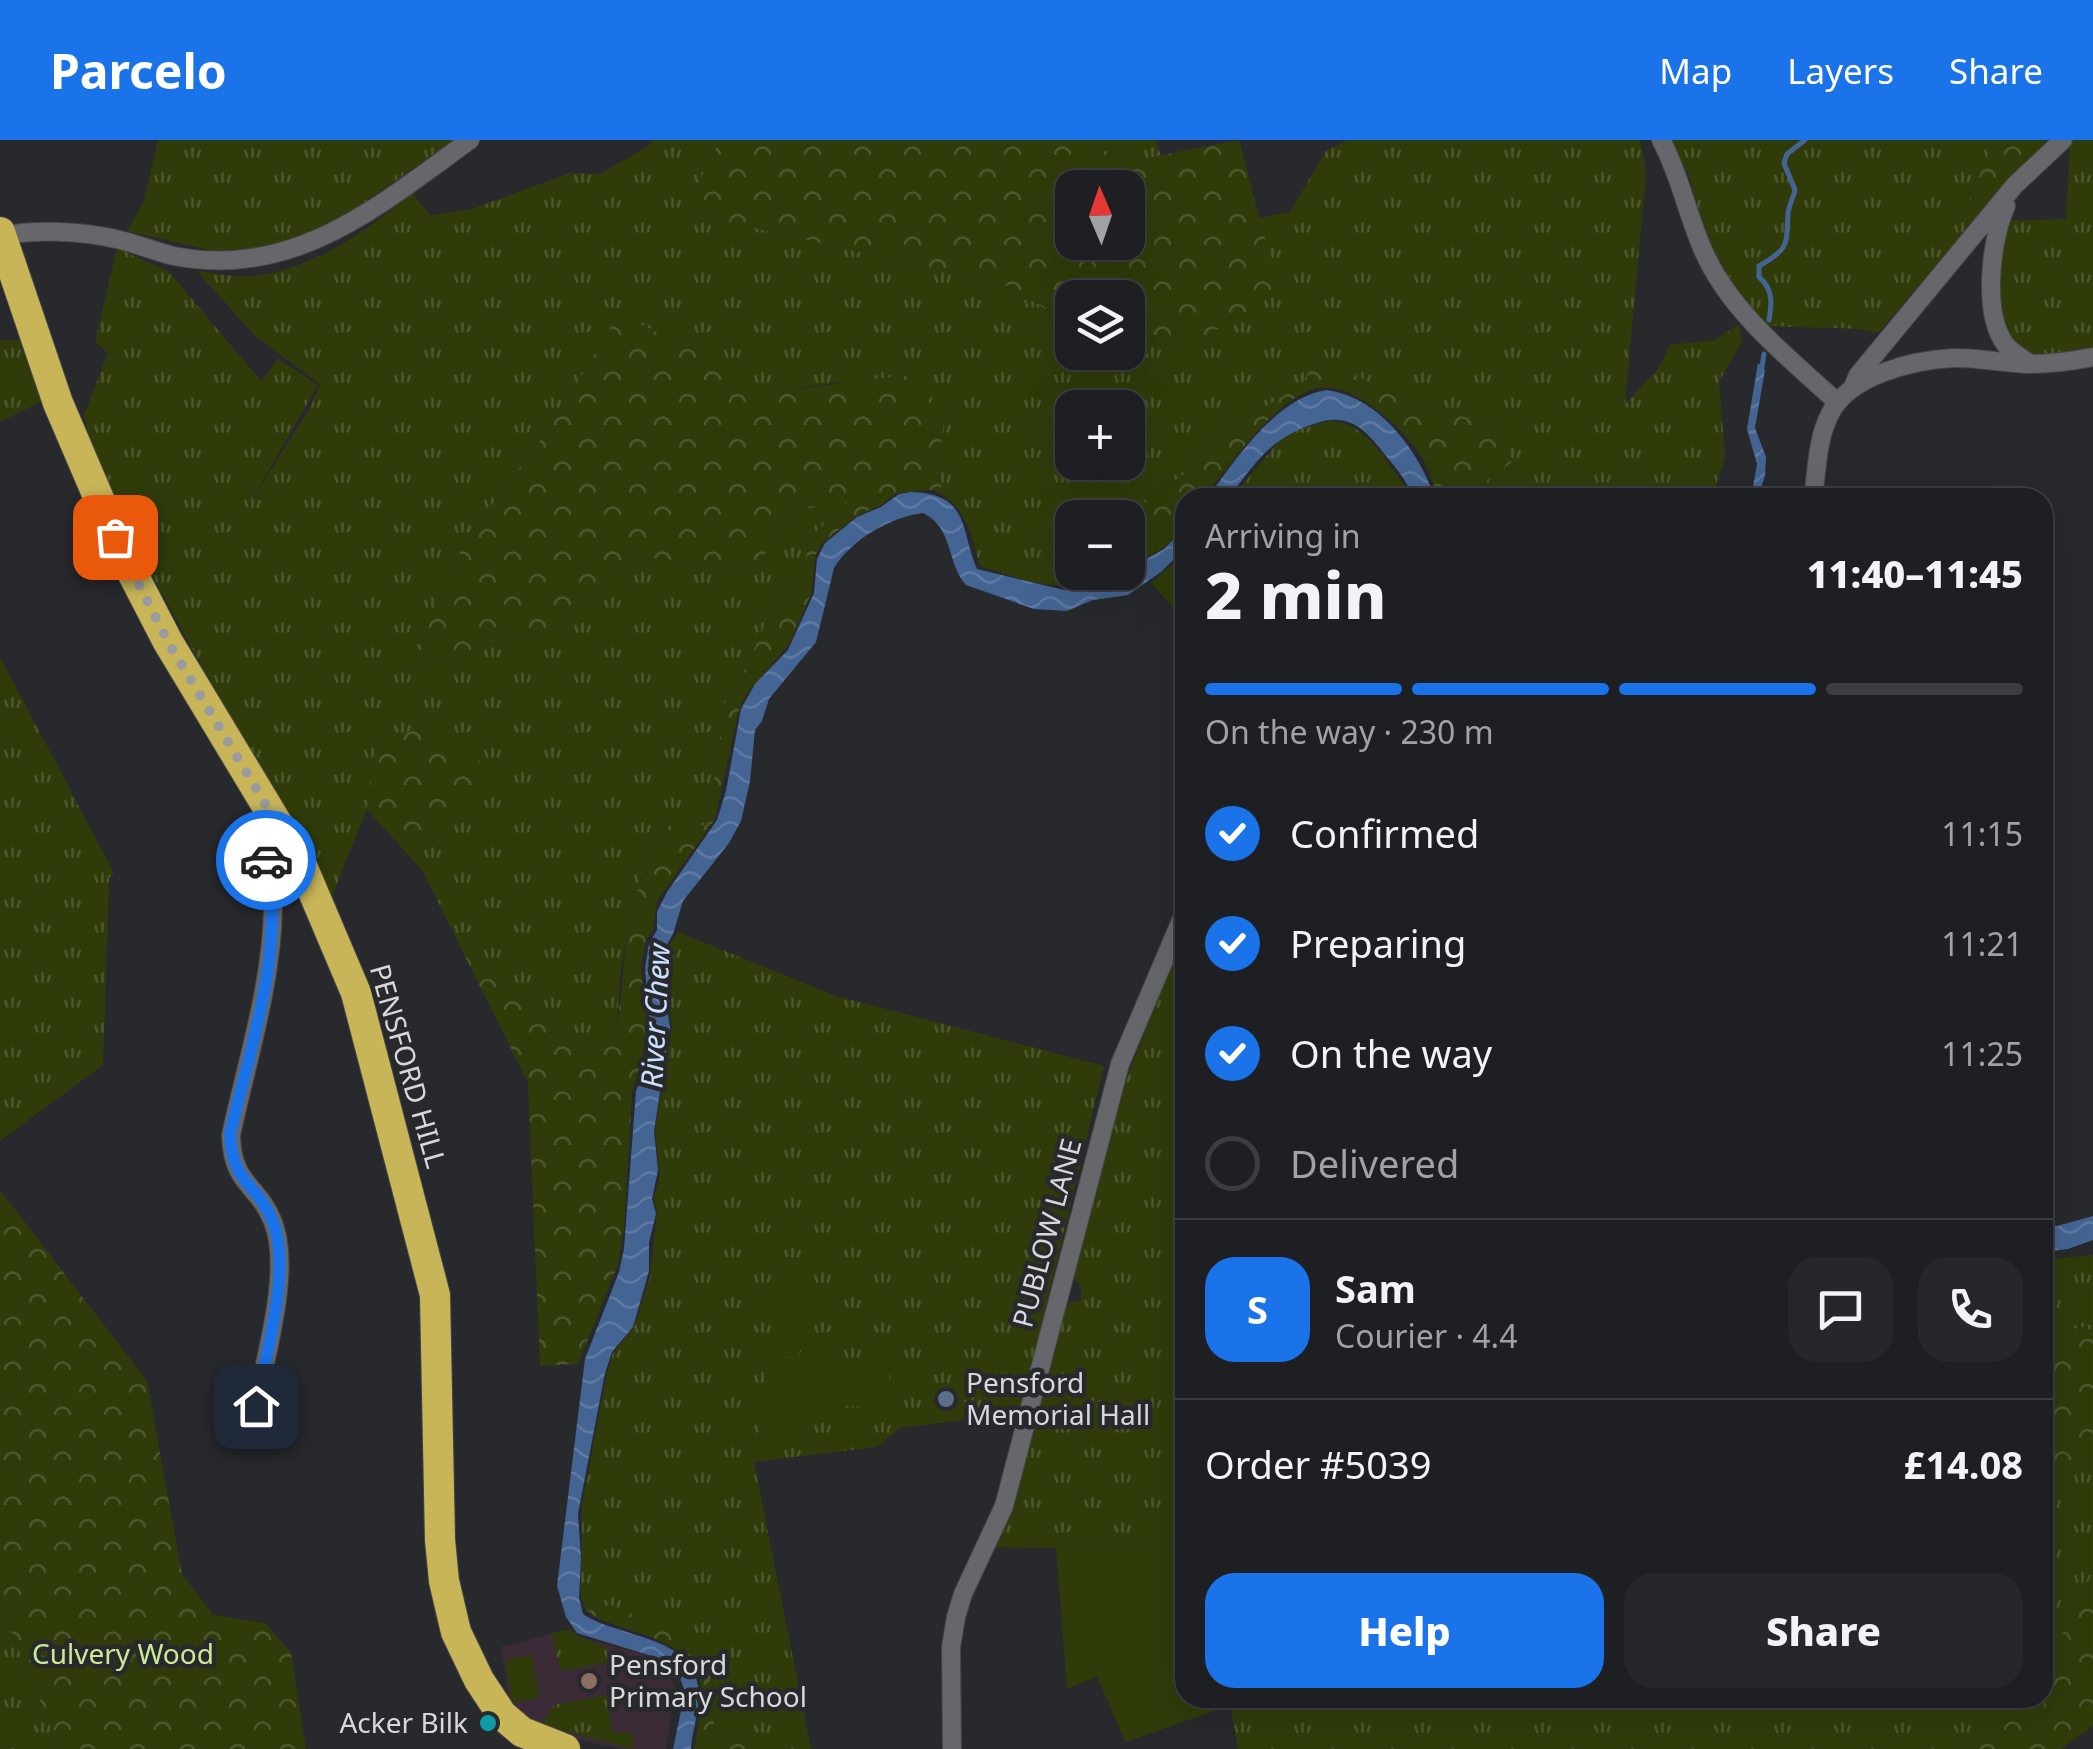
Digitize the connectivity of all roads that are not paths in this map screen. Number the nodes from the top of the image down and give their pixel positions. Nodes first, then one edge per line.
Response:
1 (470, 140) edge
2 (1662, 140) edge
3 (2063, 140) edge
4 (2015, 185) junction
5 (1, 234) edge
6 (2093, 357) edge
7 (2030, 364) junction
8 (1844, 396) junction
9 (1814, 488) edge
10 (275, 820) junction
11 (1175, 935) edge
12 (242, 1368) dead end
13 (262, 1373) junction
14 (256, 1406) dead end
15 (520, 1740) edge
16 (565, 1749) edge
17 (952, 1749) edge

1 - 5 street
2 - 8 street
3 - 4 street
4 - 7 street
4 - 8 street
5 - 10 highway, PENSFORD HILL
6 - 7 street
7 - 8 street
8 - 9 street
10 - 13 street
10 - 15 highway, PENSFORD HILL
11 - 17 street, PUBLOW LANE
12 - 13 street
13 - 14 street
15 - 16 highway

